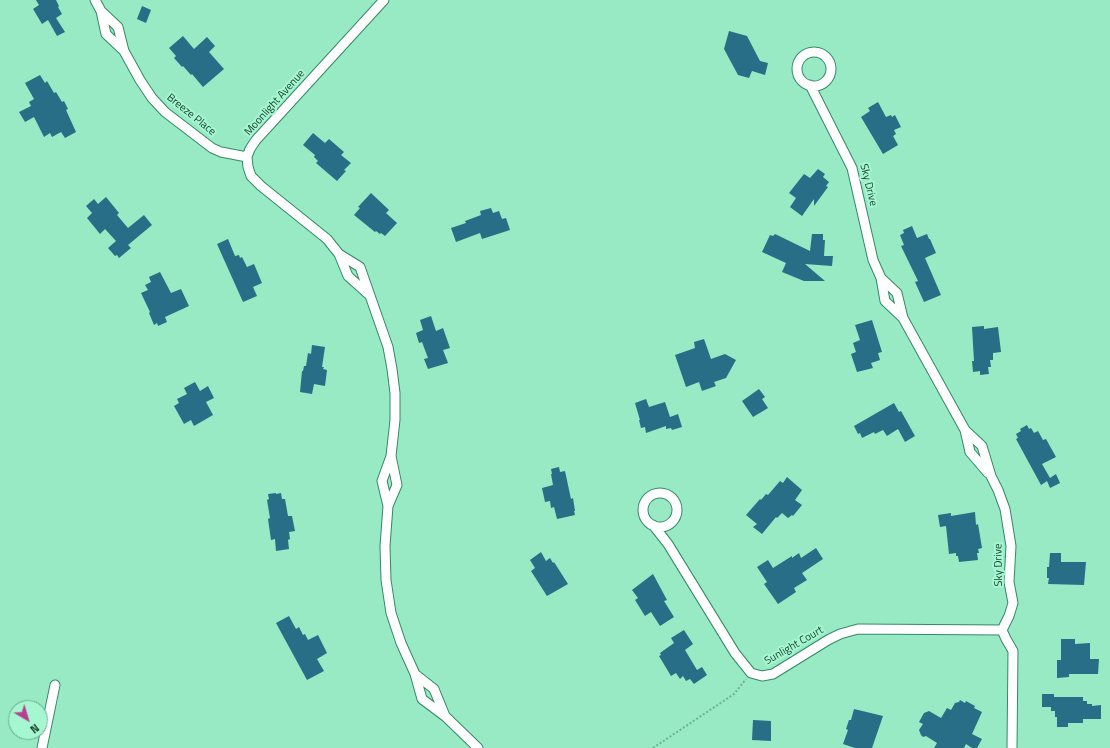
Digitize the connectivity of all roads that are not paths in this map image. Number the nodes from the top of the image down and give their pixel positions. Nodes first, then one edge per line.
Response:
1 (95, 0) edge
2 (384, 0) edge
3 (101, 10) junction
4 (124, 51) junction
5 (826, 81) junction
6 (810, 85) junction
7 (819, 103) junction
8 (247, 157) junction
9 (340, 254) junction
10 (881, 278) junction
11 (369, 295) junction
12 (903, 318) junction
13 (965, 430) junction
14 (391, 456) junction
15 (990, 476) junction
16 (388, 506) junction
17 (653, 525) junction
18 (666, 530) junction
19 (1002, 630) junction
20 (415, 674) junction
21 (55, 685) dead end
22 (446, 717) junction
23 (42, 748) edge
24 (478, 748) edge
25 (1012, 748) edge

1 - 3 street, Breeze Place
2 - 8 street, Moonlight Avenue
3 - 4 street, Breeze Place
3 - 4 street, Breeze Place
4 - 8 street, Breeze Place
5 - 6 street
5 - 6 street
5 - 7 street
6 - 7 street, Sky Drive
7 - 10 street, Sky Drive
8 - 9 street
9 - 11 street
9 - 11 street
10 - 12 street, Sky Drive
10 - 12 street, Sky Drive
11 - 14 street
12 - 13 street, Sky Drive
13 - 15 street, Sky Drive
13 - 15 street, Sky Drive
14 - 16 street
14 - 16 street
15 - 19 street, Sky Drive
16 - 20 street
17 - 18 street
17 - 18 street
17 - 18 street
18 - 19 street, Sunlight Court
19 - 25 street
20 - 22 street
20 - 22 street
21 - 23 street
22 - 24 street

